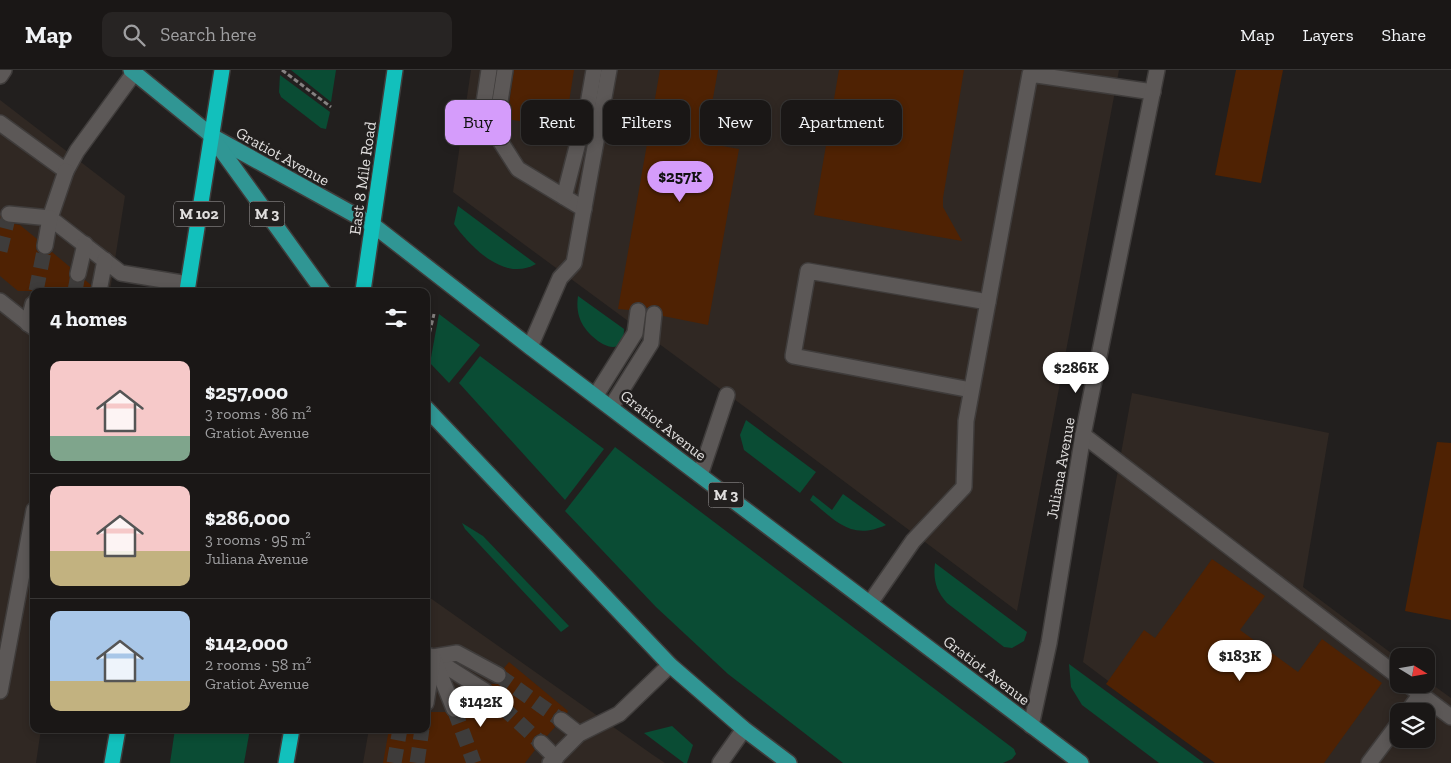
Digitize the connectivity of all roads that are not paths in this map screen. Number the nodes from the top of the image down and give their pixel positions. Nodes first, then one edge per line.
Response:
1 (4, 70) edge
2 (222, 70) edge
3 (395, 70) edge
4 (489, 70) edge
5 (505, 70) edge
6 (594, 70) edge
7 (609, 70) edge
8 (1157, 70) edge
9 (132, 71) edge
10 (0, 76) edge
11 (1153, 92) junction
12 (484, 100) edge
13 (500, 100) edge
14 (0, 123) edge
15 (212, 136) junction
16 (503, 145) edge
17 (66, 171) junction
18 (564, 197) junction
19 (584, 209) junction
20 (9, 214) dead end
21 (50, 218) junction
22 (373, 225) junction
23 (84, 244) junction
24 (45, 246) tunnel mouth
25 (105, 260) junction
26 (78, 274) tunnel mouth
27 (100, 288) edge
28 (187, 288) edge
29 (321, 288) edge
30 (363, 288) edge
31 (0, 301) edge
32 (988, 302) junction
33 (638, 311) dead end
34 (654, 314) dead end
35 (30, 325) edge
36 (530, 347) junction
37 (971, 390) junction
38 (596, 395) junction
39 (727, 395) dead end
40 (611, 407) junction
41 (430, 412) edge
42 (1083, 435) junction
43 (700, 475) junction
44 (30, 552) edge
45 (27, 584) edge
46 (870, 603) junction
47 (430, 660) edge
48 (430, 661) edge
49 (430, 662) edge
50 (670, 665) junction
51 (1390, 670) edge
52 (498, 675) tunnel mouth
53 (485, 690) tunnel mouth
54 (0, 691) edge
55 (1420, 694) joint
56 (1414, 703) edge
57 (454, 709) tunnel mouth
58 (1451, 717) edge
59 (560, 720) tunnel mouth
60 (1031, 726) junction
61 (744, 729) junction
62 (117, 733) edge
63 (291, 733) edge
64 (579, 734) junction
65 (1390, 735) edge
66 (541, 743) tunnel mouth
67 (553, 760) edge
68 (112, 763) edge
69 (286, 763) edge
70 (720, 763) edge
71 (790, 763) edge
72 (1081, 763) edge
73 (1369, 763) edge

1 - 10 street
2 - 15 highway, M 102
3 - 22 highway, East 8 Mile Road
4 - 12 street
5 - 13 street
6 - 18 street
7 - 19 street
8 - 11 street, Juliana Avenue
9 - 15 main road, Gratiot Avenue / M 3
9 - 17 street
11 - 32 street
11 - 42 street, Juliana Avenue
14 - 17 street
15 - 22 main road, Gratiot Avenue / M 3
15 - 28 highway, M 102
15 - 29 main road, Gratiot Avenue / M 3
16 - 18 street
17 - 21 street
18 - 19 street
19 - 36 street
20 - 21 street
21 - 23 street
21 - 24 street
22 - 30 highway, East 8 Mile Road
22 - 36 main road, Gratiot Avenue / M 3
23 - 25 street
23 - 26 street
25 - 27 street
25 - 28 street
31 - 35 street
32 - 37 street
32 - 37 street
33 - 38 street
34 - 40 street
36 - 38 main road, Gratiot Avenue / M 3
37 - 46 street
38 - 40 main road, Gratiot Avenue / M 3
39 - 43 street
40 - 43 main road, Gratiot Avenue / M 3
41 - 50 main road
42 - 51 street
42 - 60 street, Juliana Avenue
43 - 46 main road, Gratiot Avenue / M 3
44 - 45 street
45 - 54 street
46 - 60 main road, Gratiot Avenue / M 3
47 - 52 street
48 - 53 street
49 - 57 street
50 - 61 main road
50 - 64 street
55 - 56 street
55 - 58 street
59 - 64 street
60 - 72 main road, Gratiot Avenue / M 3
61 - 70 street
61 - 71 main road
62 - 68 highway
63 - 69 highway
64 - 67 street
65 - 73 street
66 - 67 street

